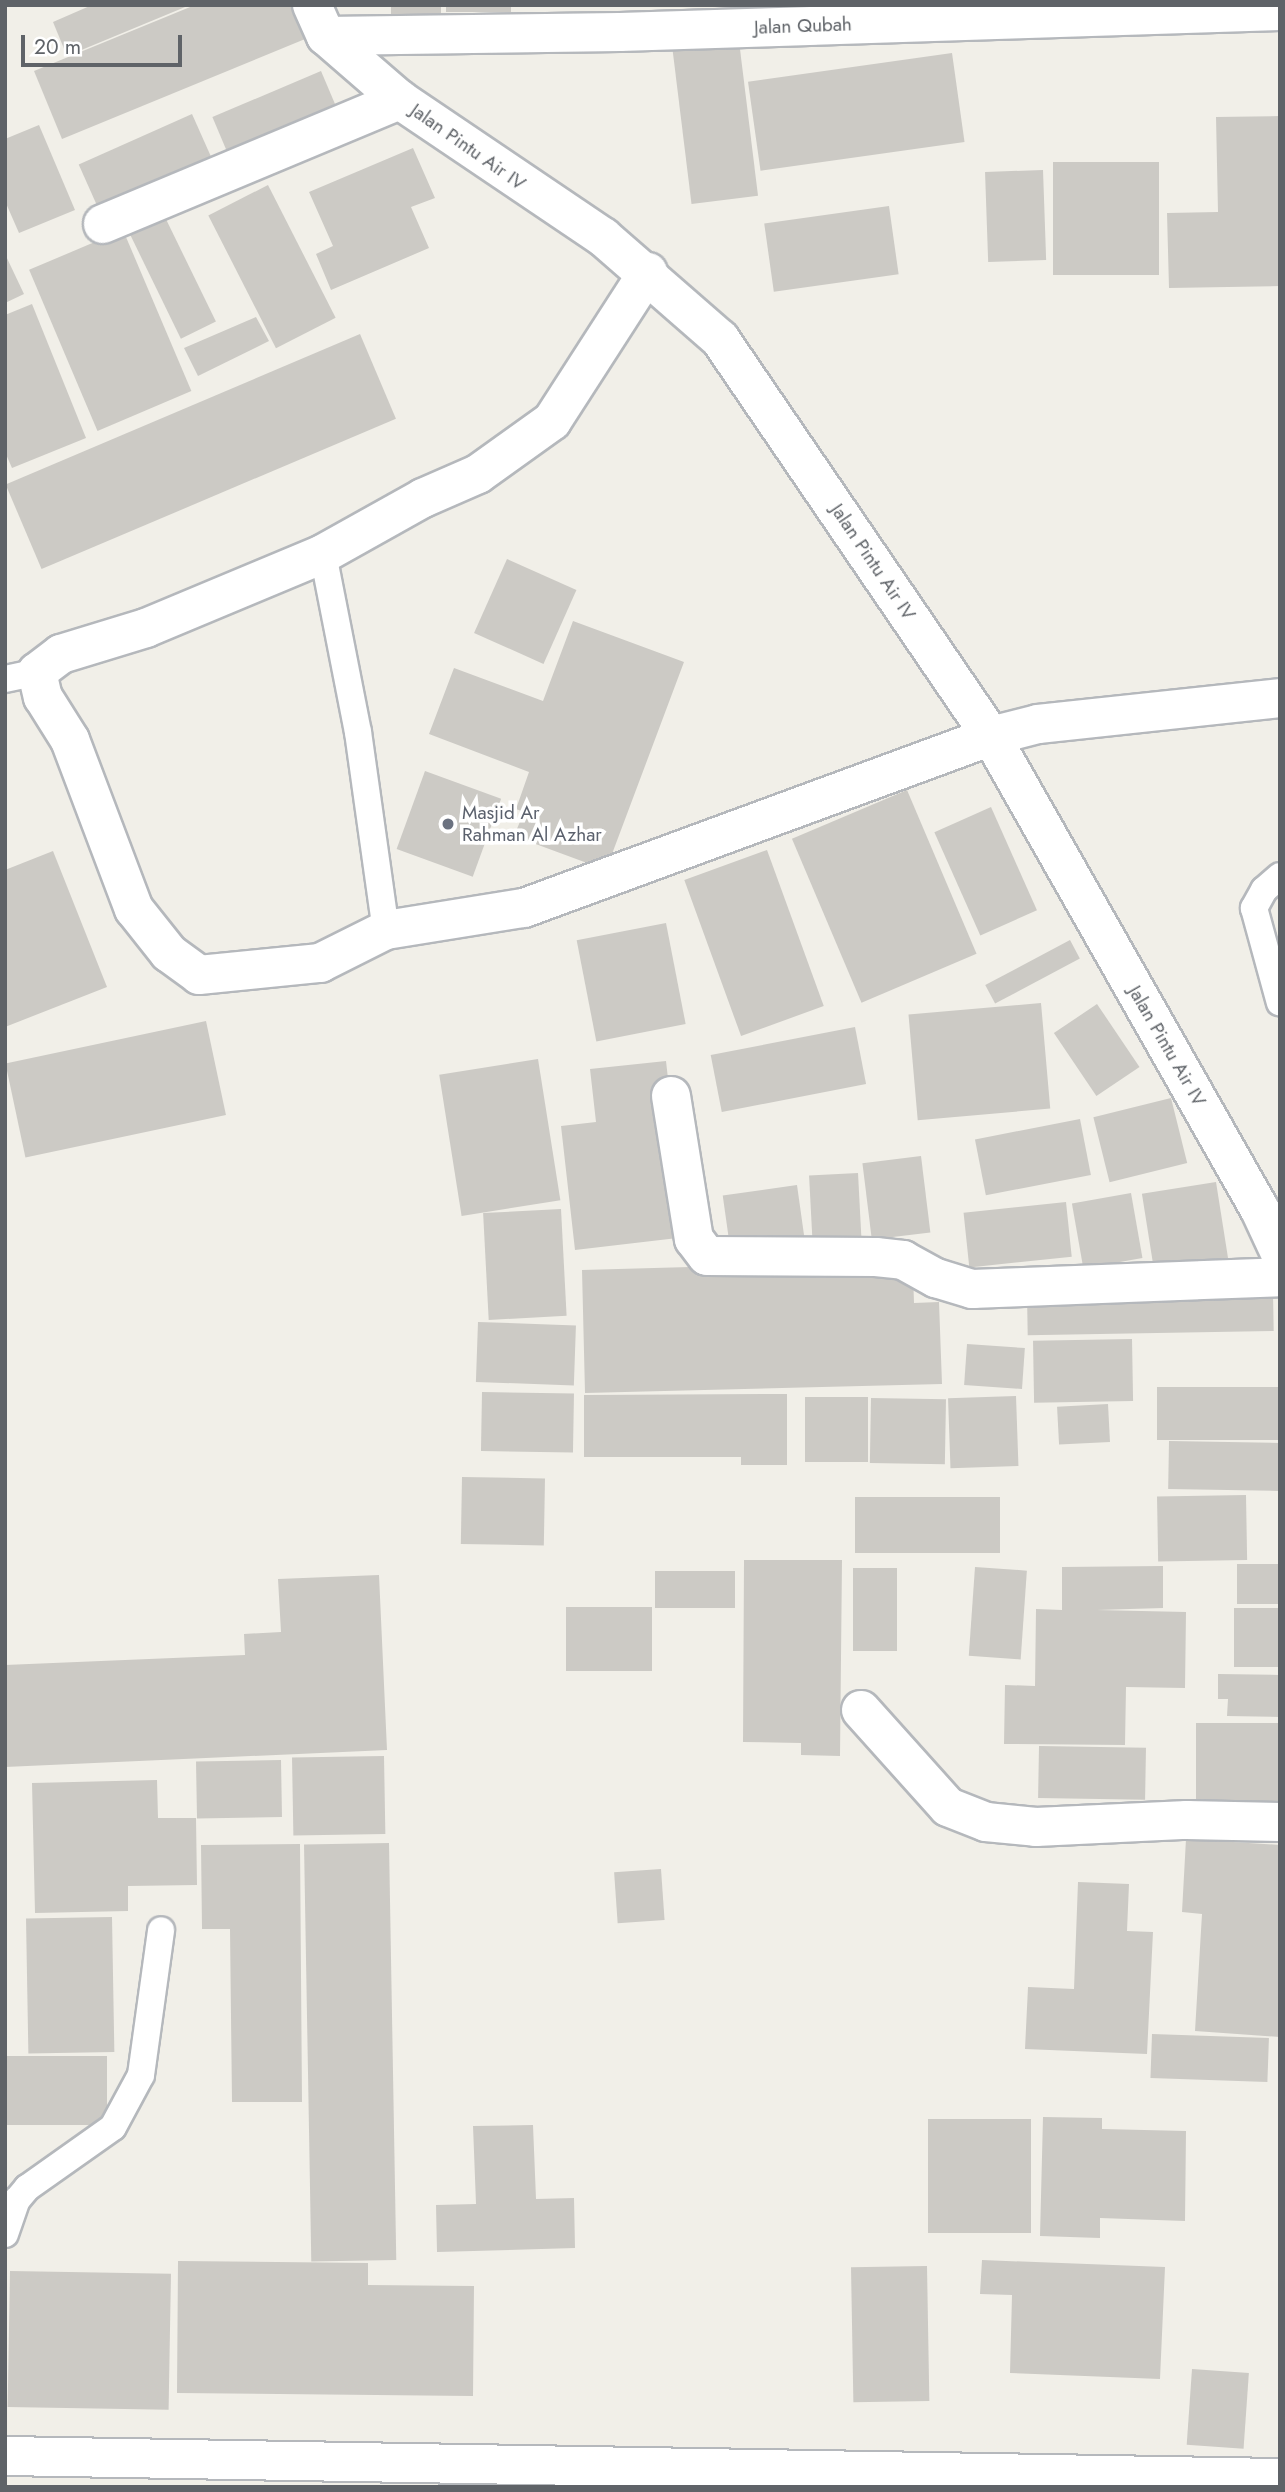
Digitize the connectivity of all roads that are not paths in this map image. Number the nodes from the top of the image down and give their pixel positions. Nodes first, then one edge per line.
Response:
1 (1280, 11) edge
2 (319, 21) edge
3 (400, 100) junction
4 (103, 224) dead end
5 (648, 272) junction
6 (323, 554) junction
7 (21, 676) edge
8 (1280, 698) edge
9 (991, 736) junction
10 (1280, 876) edge
11 (386, 930) junction
12 (1280, 1003) edge
13 (671, 1096) dead end
14 (1270, 1206) edge
15 (1280, 1254) edge
16 (1280, 1277) edge
17 (860, 1710) dead end
18 (1280, 1822) edge
19 (161, 1930) dead end
20 (5, 2234) edge
21 (5, 2456) edge
22 (1280, 2478) edge

1 - 2 street, Jalan Qubah
2 - 3 street, Jalan Pintu Air IV
3 - 4 street
3 - 5 street, Jalan Pintu Air IV
5 - 6 street
5 - 9 street, Jalan Pintu Air IV
6 - 7 street
6 - 11 lane
7 - 11 street
8 - 9 street
9 - 11 street
9 - 14 street, Jalan Pintu Air IV
10 - 12 lane
13 - 16 street
14 - 15 street, Jalan Pintu Air IV
17 - 18 street
19 - 20 lane
21 - 22 street

